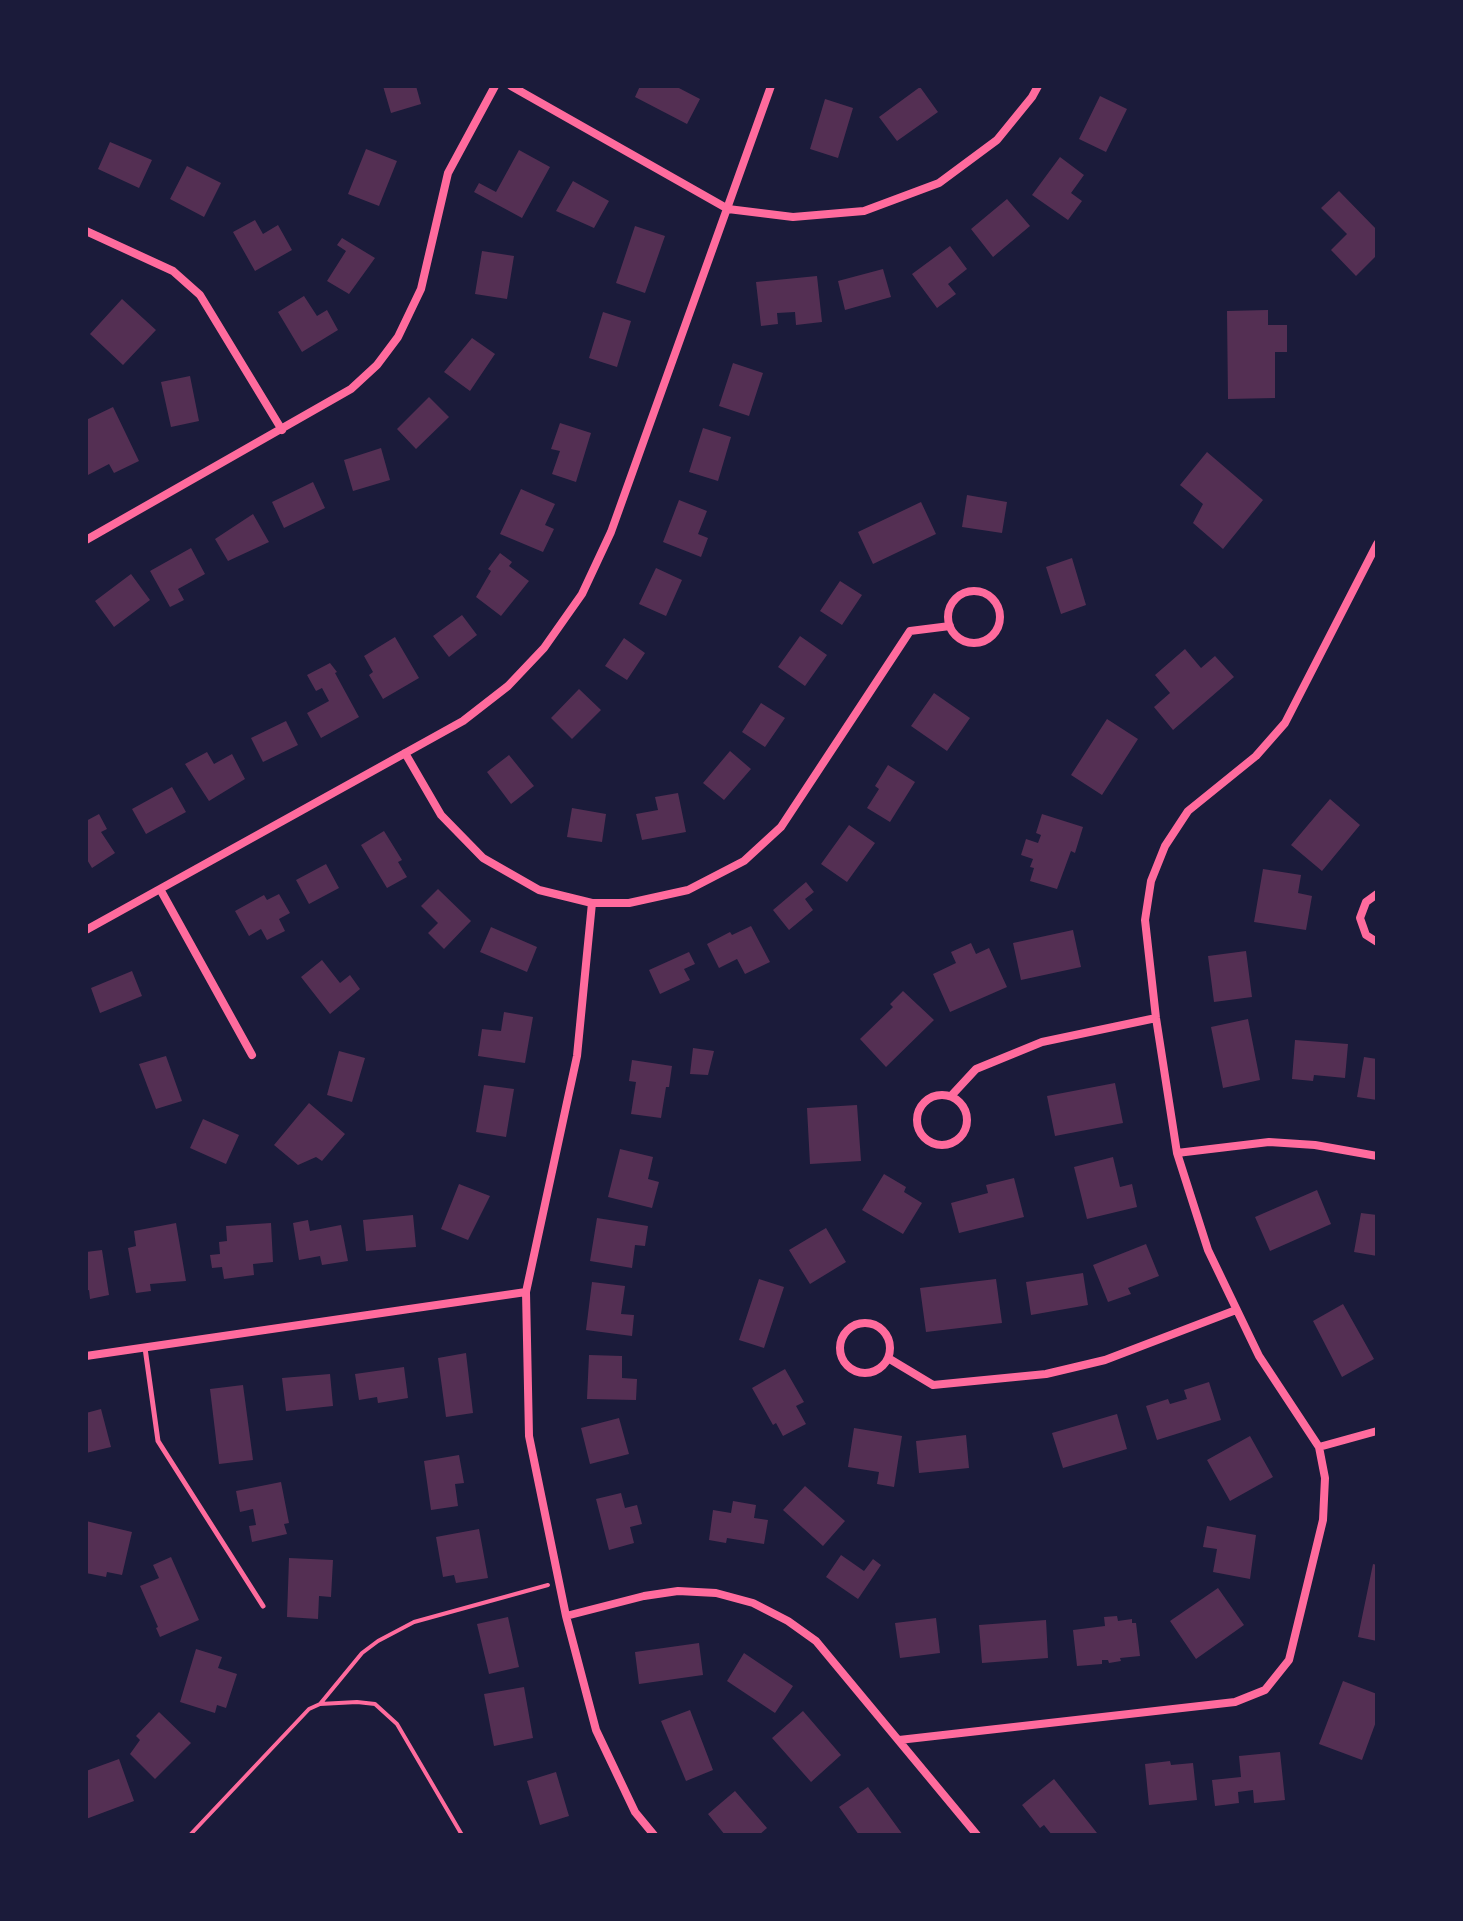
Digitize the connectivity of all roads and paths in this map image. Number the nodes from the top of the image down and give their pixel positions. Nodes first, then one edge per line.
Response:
1 (495, 86) edge
2 (511, 86) edge
3 (771, 86) edge
4 (1038, 86) edge
5 (728, 209) junction
6 (86, 231) edge
7 (282, 430) junction
8 (86, 540) edge
9 (1377, 544) edge
10 (950, 626) junction
11 (405, 753) junction
12 (160, 889) junction
13 (1377, 894) edge
14 (592, 903) junction
15 (86, 930) edge
16 (1377, 942) edge
17 (1156, 1018) junction
18 (252, 1055) dead end
19 (951, 1096) junction
20 (1177, 1153) junction
21 (1377, 1156) edge
22 (526, 1292) junction
23 (1236, 1310) junction
24 (145, 1347) junction
25 (86, 1356) edge
26 (888, 1358) junction
27 (1377, 1431) edge
28 (1319, 1447) junction
29 (559, 1582) junction
30 (263, 1606) dead end
31 (566, 1616) junction
32 (320, 1704) junction
33 (899, 1740) junction
34 (190, 1835) edge
35 (462, 1835) edge
36 (654, 1835) edge
37 (977, 1835) edge

1 - 7 street
2 - 5 street
3 - 5 street
4 - 5 street
5 - 11 street
6 - 7 street
7 - 8 street
9 - 17 street
10 - 10 street
10 - 14 street
11 - 12 street
11 - 14 street
12 - 15 street
12 - 18 street
13 - 16 street
14 - 22 street
17 - 19 street
17 - 20 street
19 - 19 street
20 - 21 street
20 - 23 street
22 - 24 street
22 - 29 street
23 - 26 street
23 - 28 street
24 - 25 street
24 - 30 lane
26 - 26 street
27 - 28 street
28 - 33 street
29 - 31 street
29 - 32 path
31 - 33 street
31 - 36 street
32 - 34 path
32 - 35 path
33 - 37 street

